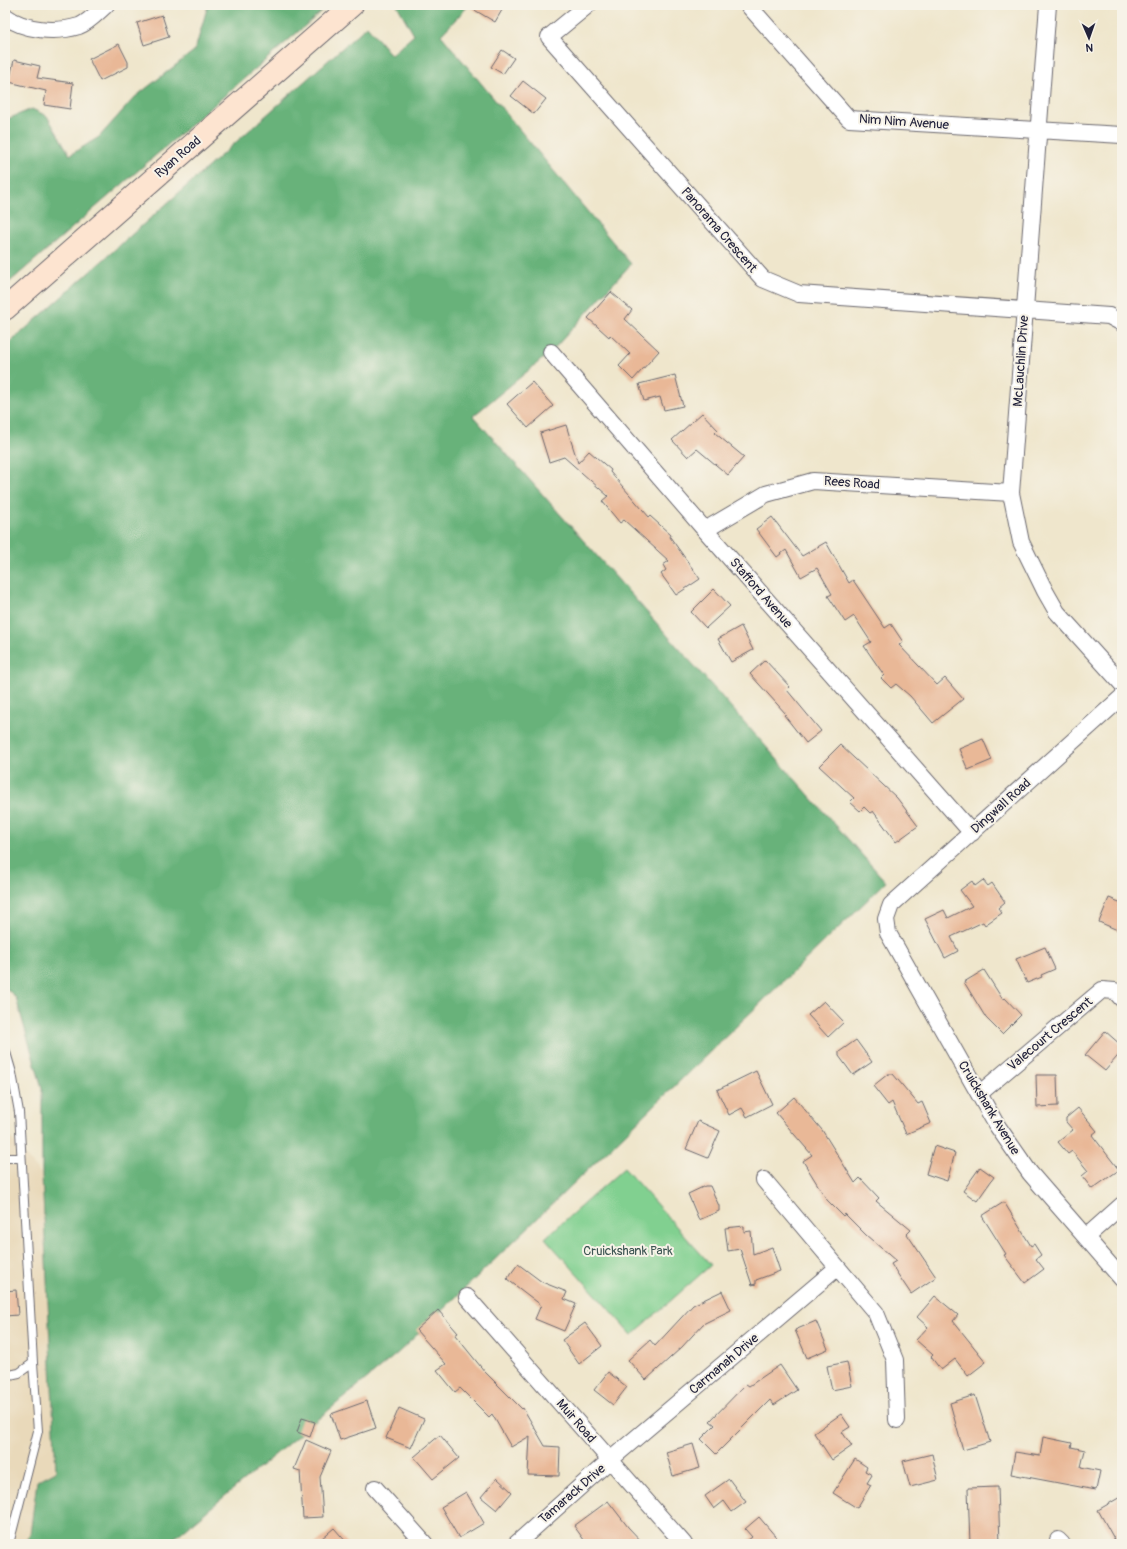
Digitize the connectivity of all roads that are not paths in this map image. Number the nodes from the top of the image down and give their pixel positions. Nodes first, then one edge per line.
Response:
1 (106, 5) edge
2 (352, 5) edge
3 (588, 5) edge
4 (748, 5) edge
5 (1048, 5) edge
6 (5, 16) edge
7 (1039, 130) junction
8 (1122, 135) edge
9 (5, 309) edge
10 (1025, 310) junction
11 (1122, 323) edge
12 (552, 352) dead end
13 (1011, 493) junction
14 (704, 530) junction
15 (1122, 684) edge
16 (1122, 697) edge
17 (972, 833) junction
18 (886, 919) joint
19 (1122, 999) edge
20 (5, 1049) edge
21 (979, 1094) junction
22 (5, 1158) edge
23 (21, 1158) junction
24 (764, 1180) dead end
25 (1122, 1206) edge
26 (1086, 1237) junction
27 (837, 1268) junction
28 (1122, 1279) edge
29 (468, 1297) dead end
30 (33, 1363) junction
31 (5, 1376) edge
32 (897, 1420) dead end
33 (610, 1460) junction
34 (376, 1488) dead end
35 (9, 1544) edge
36 (425, 1544) edge
37 (516, 1544) edge
38 (684, 1544) edge

1 - 6 street
2 - 9 main road, Ryan Road
3 - 10 street, Panorama Crescent
4 - 7 street, Nim Nim Avenue
5 - 7 street, McLauchlin Drive
7 - 8 street, Nim Nim Avenue
7 - 10 street, McLauchlin Drive
10 - 11 street
10 - 13 street, McLauchlin Drive
12 - 14 street, Stafford Avenue
13 - 14 street, Rees Road
13 - 15 street, McLauchlin Drive
14 - 17 street, Stafford Avenue
16 - 17 street, Dingwall Road
17 - 18 street, Dingwall Road
18 - 21 street, Cruickshank Avenue
19 - 21 street, Valecourt Crescent
20 - 23 lane
21 - 26 street, Cruickshank Avenue
22 - 23 lane
23 - 30 lane
24 - 27 street
25 - 26 street
26 - 28 street, Cruickshank Avenue
27 - 32 street
27 - 33 street, Carmanah Drive
29 - 33 street, Muir Road
30 - 31 lane
30 - 35 lane
33 - 37 street, Tamarack Drive
33 - 38 street, Muir Road
34 - 36 street

